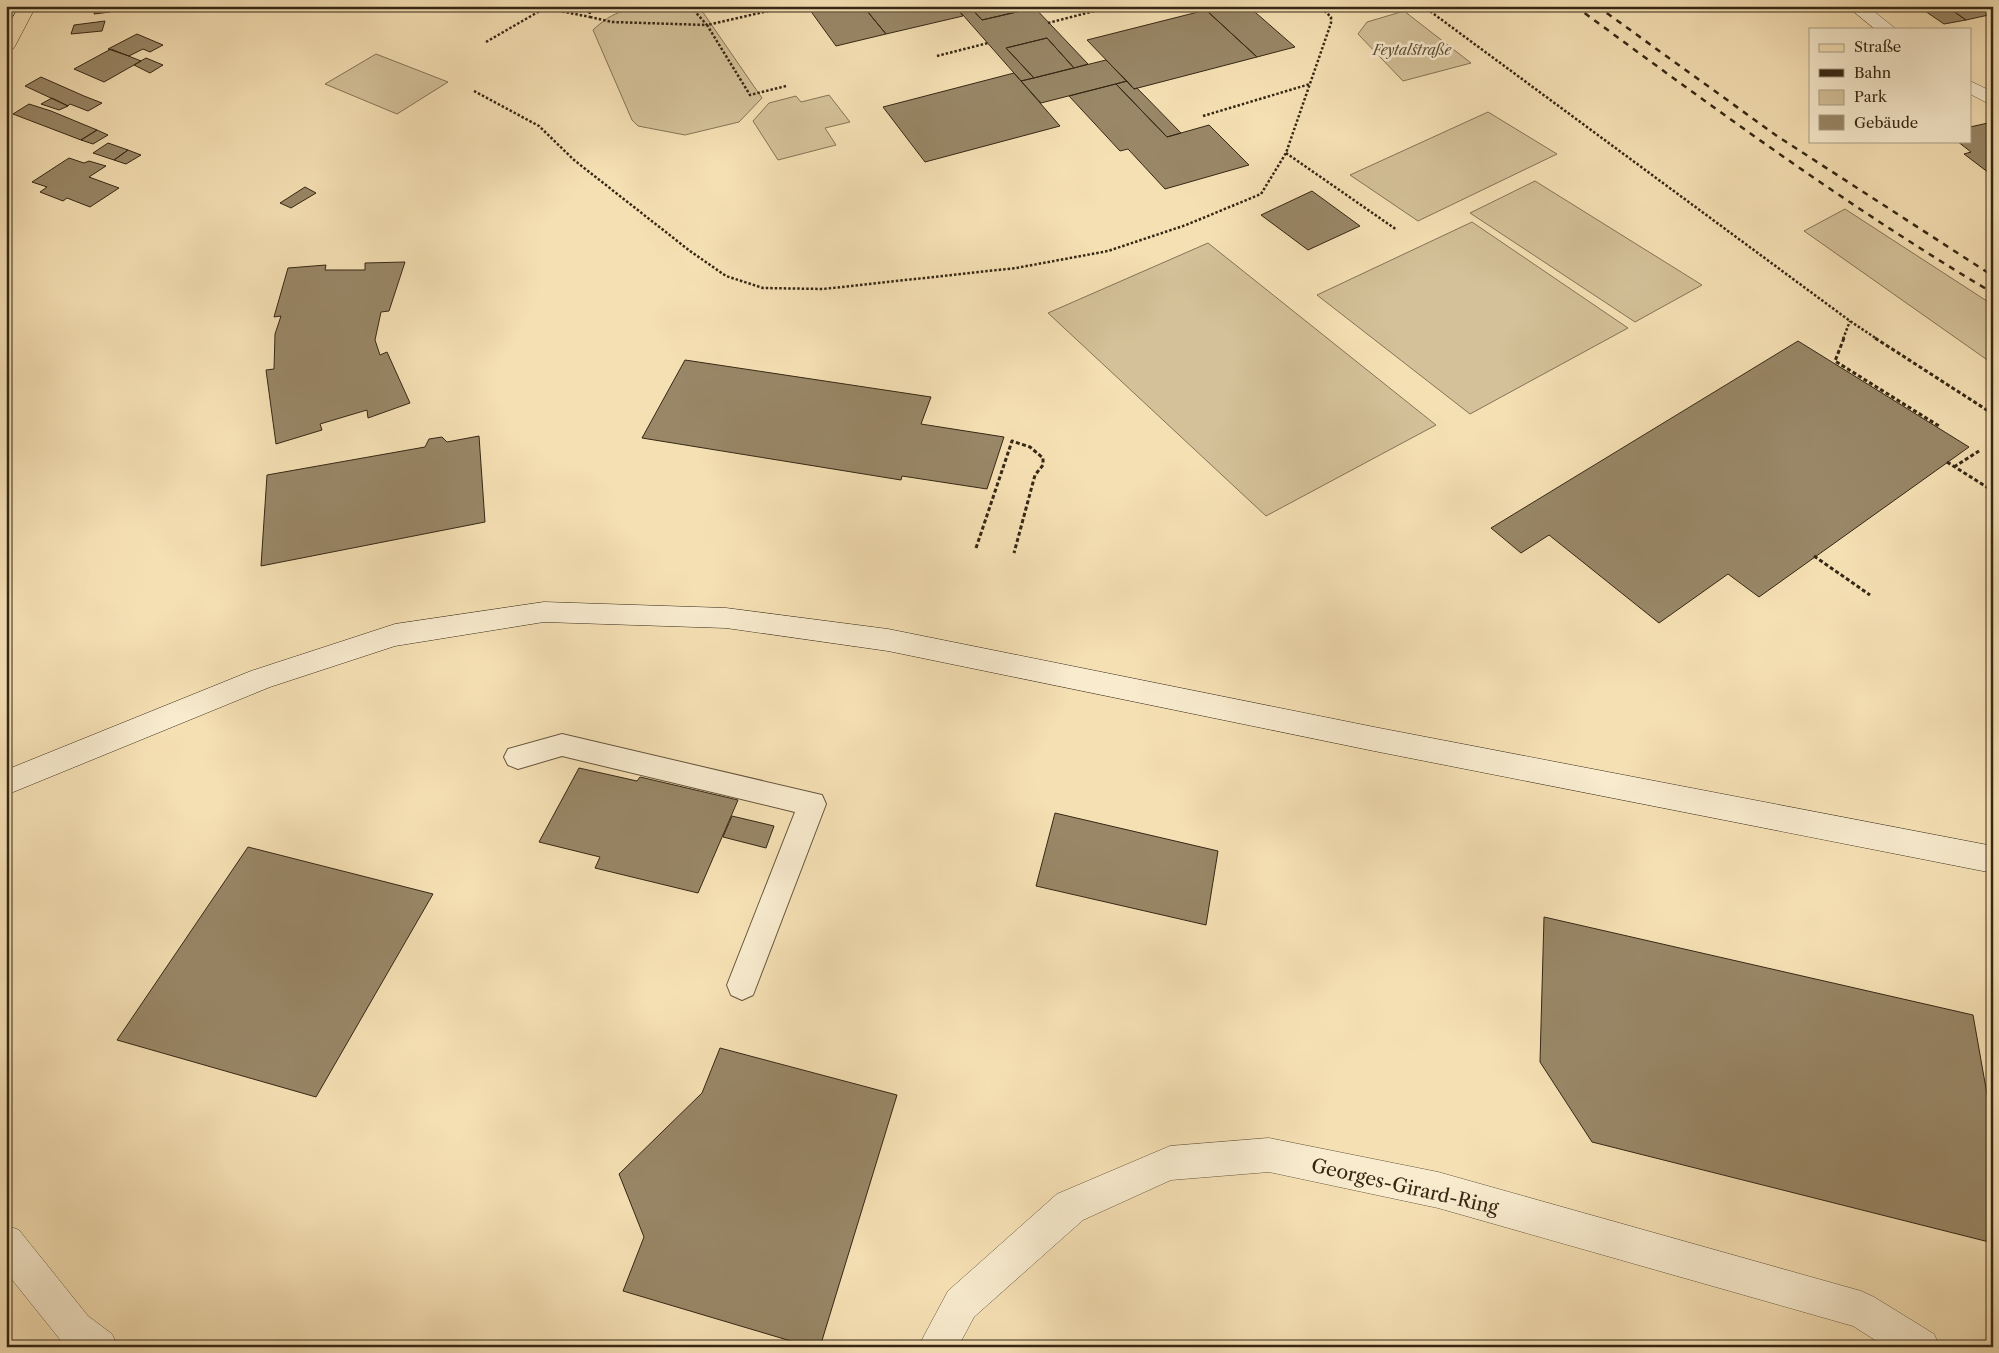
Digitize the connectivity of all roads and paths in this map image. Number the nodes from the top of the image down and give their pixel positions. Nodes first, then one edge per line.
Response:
1 (28, 6) edge
2 (589, 6) edge
3 (690, 6) edge
4 (790, 6) edge
5 (1114, 6) edge
6 (1319, 6) edge
7 (1423, 6) edge
8 (1855, 6) edge
9 (590, 17) junction
10 (1048, 23) dead end
11 (706, 25) junction
12 (1886, 28) edge
13 (486, 42) dead end
14 (988, 43) dead end
15 (6, 46) edge
16 (937, 56) dead end
17 (1310, 84) junction
18 (786, 86) dead end
19 (1972, 87) edge
20 (474, 91) dead end
21 (1993, 100) edge
22 (1203, 116) dead end
23 (1286, 153) junction
24 (1397, 230) dead end
25 (1850, 320) junction
26 (1993, 414) edge
27 (1940, 426) dead end
28 (1979, 450) dead end
29 (1947, 462) dead end
30 (1954, 467) junction
31 (1993, 491) edge
32 (976, 548) dead end
33 (1014, 553) dead end
34 (1814, 556) dead end
35 (1870, 596) dead end
36 (82, 753) junction
37 (518, 757) dead end
38 (6, 783) edge
39 (6, 798) edge
40 (1993, 860) edge
41 (742, 985) dead end
42 (6, 1243) edge
43 (100, 1347) edge
44 (937, 1347) edge
45 (1921, 1347) edge

1 - 15 main road
2 - 9 path
3 - 11 path
4 - 11 path
5 - 10 path
6 - 17 path
7 - 25 path
8 - 12 main road
9 - 11 path
9 - 13 path
11 - 18 path
14 - 16 path
17 - 22 path
17 - 23 path
19 - 21 main road
20 - 23 path
23 - 24 path
25 - 26 path
25 - 27 path
28 - 30 path
29 - 30 path
30 - 31 path
32 - 33 path
34 - 35 path
36 - 38 main road
36 - 39 main road
36 - 40 main road
37 - 41 lane
42 - 43 main road
44 - 45 main road, Georges-Girard-Ring

